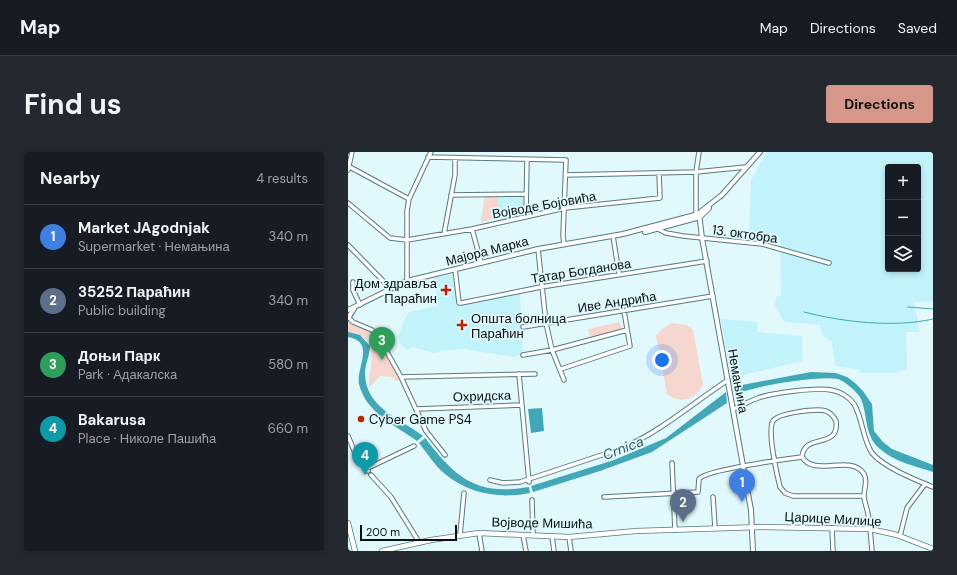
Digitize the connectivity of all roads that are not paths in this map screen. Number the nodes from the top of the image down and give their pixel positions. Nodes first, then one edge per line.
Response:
1 (352, 152) edge
2 (431, 152) edge
3 (699, 152) edge
4 (760, 152) edge
5 (428, 157) junction
6 (455, 158) junction
7 (527, 159) junction
8 (348, 167) edge
9 (746, 167) junction
10 (696, 172) junction
11 (659, 173) junction
12 (566, 175) junction
13 (526, 194) junction
14 (451, 195) junction
15 (409, 199) junction
16 (348, 203) edge
17 (565, 208) junction
18 (698, 215) junction
19 (526, 216) junction
20 (472, 229) junction
21 (658, 229) junction
22 (444, 234) junction
23 (623, 234) junction
24 (612, 236) junction
25 (702, 238) junction
26 (407, 240) junction
27 (564, 244) junction
28 (348, 245) edge
29 (538, 249) junction
30 (707, 261) junction
31 (481, 262) junction
32 (829, 263) dead end
33 (456, 269) junction
34 (619, 274) junction
35 (407, 281) junction
36 (353, 282) dead end
37 (541, 287) junction
38 (390, 288) junction
39 (713, 296) junction
40 (360, 305) junction
41 (349, 311) edge
42 (624, 311) junction
43 (348, 318) edge
44 (546, 323) junction
45 (523, 327) dead end
46 (627, 330) junction
47 (552, 350) junction
48 (523, 355) dead end
49 (561, 369) junction
50 (519, 374) junction
51 (534, 374) dead end
52 (401, 378) junction
53 (564, 380) dead end
54 (728, 382) junction
55 (522, 405) junction
56 (733, 408) junction
57 (417, 409) junction
58 (348, 436) edge
59 (414, 446) dead end
60 (445, 455) dead end
61 (802, 457) junction
62 (775, 461) junction
63 (672, 463) dead end
64 (743, 467) junction
65 (371, 475) dead end
66 (490, 480) dead end
67 (529, 480) junction
68 (925, 484) junction
69 (933, 488) edge
70 (464, 493) dead end
71 (673, 494) junction
72 (864, 496) junction
73 (604, 497) dead end
74 (712, 497) dead end
75 (532, 500) dead end
76 (348, 523) edge
77 (752, 527) junction
78 (715, 528) junction
79 (832, 528) junction
80 (675, 530) junction
81 (870, 530) junction
82 (479, 533) junction
83 (460, 535) junction
84 (523, 535) junction
85 (533, 535) junction
86 (552, 536) junction
87 (900, 536) junction
88 (570, 537) junction
89 (419, 542) junction
90 (933, 549) edge
91 (355, 551) edge
92 (382, 551) edge
93 (482, 551) edge
94 (526, 551) edge
95 (554, 551) edge
96 (571, 551) edge
97 (754, 551) edge
98 (833, 551) edge
99 (872, 551) edge

1 - 8 street
2 - 5 street
3 - 10 street
4 - 9 street, Мајора Марка
5 - 6 street
5 - 15 street
6 - 7 street
6 - 14 street
7 - 12 street
7 - 13 street
8 - 15 street
9 - 10 street
9 - 18 street, Мајора Марка
10 - 11 street
10 - 18 street
11 - 12 street
11 - 17 street, Војводе Бојовића
12 - 17 street
13 - 14 street
13 - 19 street
14 - 22 street
15 - 26 street
16 - 26 street
17 - 19 street, Војводе Бојовића
17 - 27 street
18 - 21 street, Мајора Марка
18 - 23 street, Мајора Марка
18 - 25 street, Немањина
19 - 20 street, Војводе Бојовића
20 - 22 street, Војводе Бојовића
20 - 31 street
21 - 23 street, Мајора Марка
21 - 25 street, 13. октобра
22 - 26 street, Војводе Бојовића
23 - 24 street, Мајора Марка
24 - 27 street, Мајора Марка
24 - 34 street
25 - 30 street, Немањина
25 - 32 street, 13. октобра
26 - 35 street
27 - 29 street, Мајора Марка
28 - 38 street
29 - 31 street, Мајора Марка
29 - 37 street
30 - 34 street, Татар Богданова
30 - 39 street, Немањина
31 - 33 street, Мајора Марка
33 - 35 street, Мајора Марка
33 - 37 street, Татар Богданова
34 - 37 street, Татар Богданова
35 - 38 street, Мајора Марка
36 - 40 street
37 - 44 street
38 - 40 street, Мајора Марка
39 - 42 street, Иве Андрића
39 - 54 street, Немањина
40 - 41 street, Мајора Марка
41 - 43 street, Мајора Марка
42 - 44 street, Иве Андрића
42 - 46 street
43 - 52 street
44 - 45 street, Иве Андрића
44 - 47 street
46 - 47 street
46 - 49 street
47 - 48 street
47 - 49 street
49 - 53 street
50 - 51 street
50 - 52 street
50 - 55 street
52 - 57 street
54 - 56 street, Немањина
54 - 67 street
55 - 57 street, Охридска
55 - 67 street, Охридска
56 - 64 street, Немањина
56 - 68 street
57 - 60 street
58 - 59 street
61 - 62 street
61 - 62 street
61 - 72 street
62 - 64 street
62 - 72 street
63 - 71 street
64 - 71 street
64 - 77 street, Немањина
65 - 89 street
66 - 67 street
68 - 69 street
68 - 87 street
70 - 83 street
71 - 73 street
71 - 80 street
72 - 81 street
74 - 78 street
75 - 85 street
76 - 91 main road
77 - 78 main road, Војводе Мишића
77 - 79 main road, Царице Милице
77 - 97 street, Немањина
78 - 80 main road, Војводе Мишића
79 - 81 main road, Царице Милице
79 - 98 street
80 - 88 main road, Војводе Мишића
81 - 87 main road, Царице Милице
81 - 99 street
82 - 83 main road, Војводе Мишића
82 - 84 main road, Војводе Мишића
82 - 93 street
83 - 89 main road, Војводе Мишића
84 - 85 main road, Војводе Мишића
84 - 94 street
85 - 86 main road, Војводе Мишића
86 - 88 main road, Војводе Мишића
86 - 95 street
87 - 90 main road, Царице Милице
88 - 96 street
89 - 92 main road, Војводе Мишића

